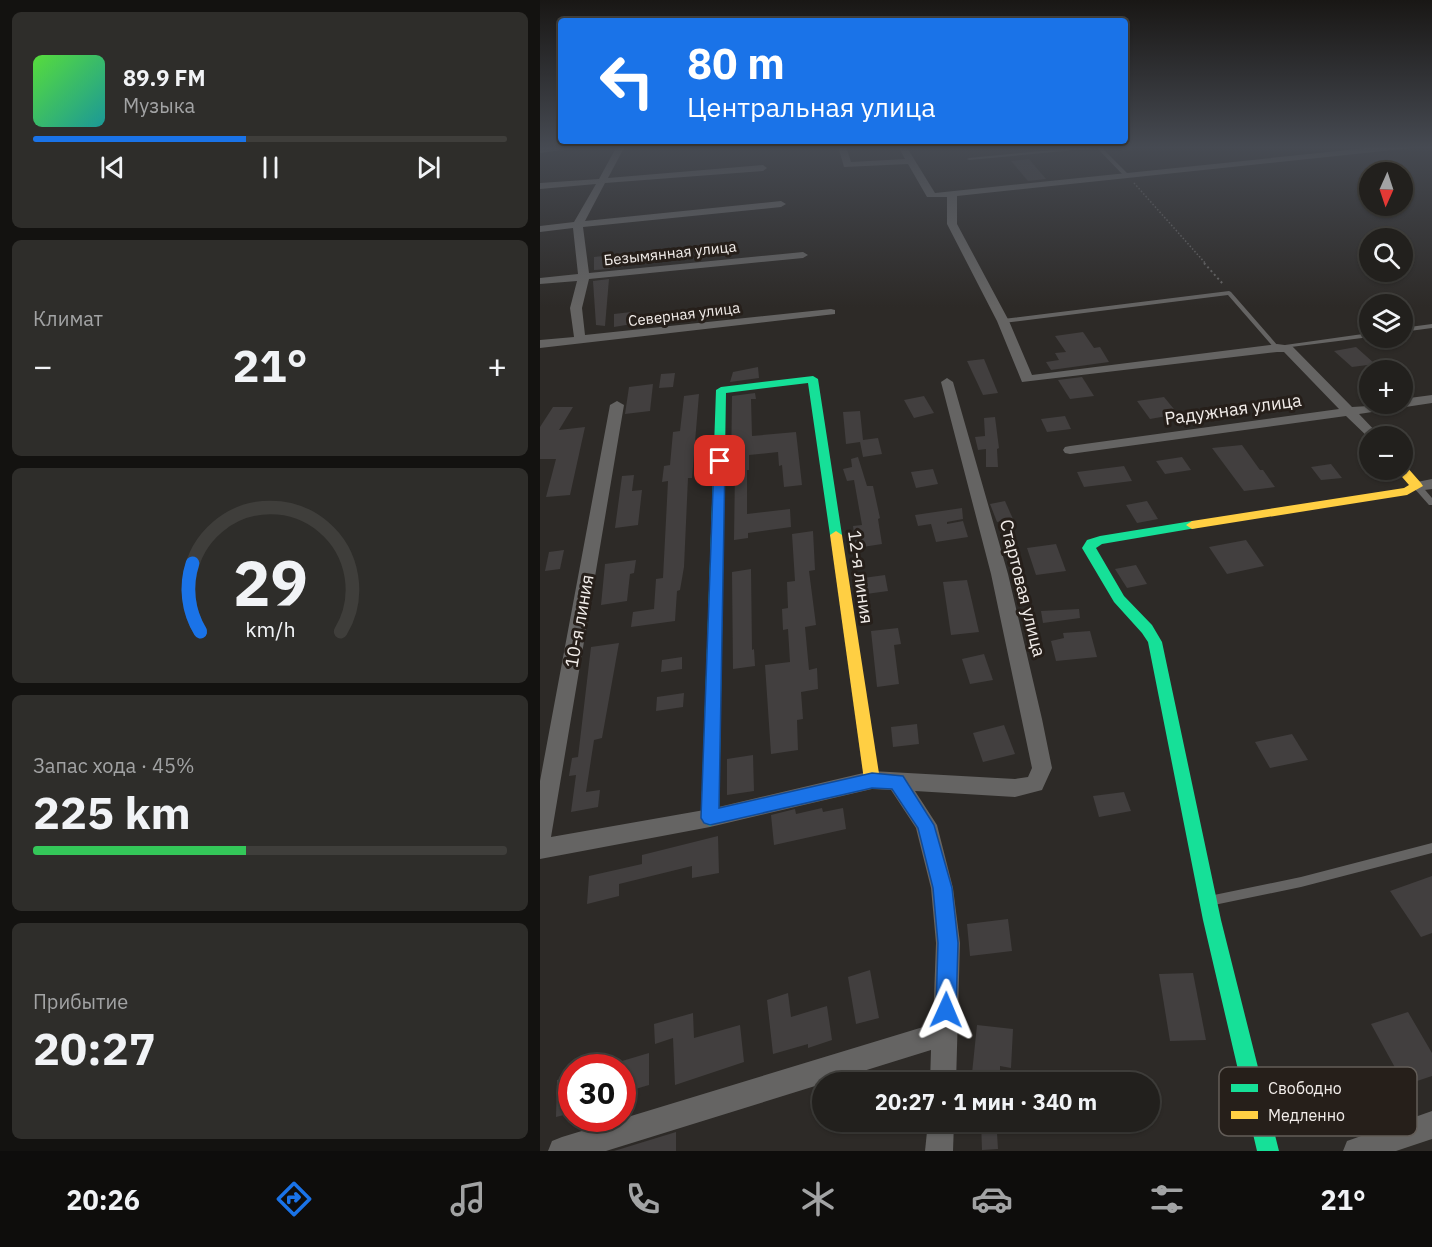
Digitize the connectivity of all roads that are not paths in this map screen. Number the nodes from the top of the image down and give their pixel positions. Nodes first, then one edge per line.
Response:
1 (593, 200) edge
2 (951, 200) edge
3 (781, 204) dead end
4 (578, 225) junction
5 (540, 229) edge
6 (803, 255) dead end
7 (584, 276) junction
8 (540, 281) edge
9 (831, 312) dead end
10 (1003, 321) junction
11 (1432, 326) edge
12 (1413, 329) edge
13 (1359, 337) edge
14 (580, 341) junction
15 (540, 344) edge
16 (1277, 348) junction
17 (947, 382) dead end
18 (1432, 399) edge
19 (1413, 402) edge
20 (617, 405) dead end
21 (1359, 409) edge
22 (1349, 411) junction
23 (1363, 426) edge
24 (1070, 450) dead end
25 (1412, 480) edge
26 (1432, 484) edge
27 (1417, 486) junction
28 (1432, 503) edge
29 (872, 780) junction
30 (897, 782) junction
31 (710, 818) junction
32 (540, 838) edge
33 (1432, 848) edge
34 (540, 849) edge
35 (1209, 901) junction
36 (946, 1033) junction
37 (1248, 1067) edge
38 (944, 1072) edge
39 (1432, 1125) edge
40 (1417, 1130) edge
41 (940, 1132) edge
42 (1264, 1136) edge
43 (1400, 1136) edge
44 (562, 1151) edge
45 (939, 1151) edge
46 (1268, 1151) edge
47 (1357, 1151) edge

1 - 4 street
2 - 10 street
3 - 4 street
4 - 5 street
4 - 7 street
6 - 7 street, Безымянная улица
7 - 8 street, Безымянная улица
7 - 14 street
9 - 14 street, Северная улица
10 - 16 lane
10 - 16 street
11 - 12 lane
13 - 16 lane
14 - 15 street, Северная улица
16 - 22 street
17 - 30 street, Стартовая улица
18 - 19 street, Радужная улица
20 - 32 street, 10-я линия
21 - 22 street, Радужная улица
22 - 23 street
22 - 24 street, Радужная улица
25 - 27 street
26 - 27 street
27 - 28 lane
27 - 35 street
29 - 30 street
29 - 31 street
29 - 31 street, 12-я линия
30 - 36 street
31 - 34 street
33 - 35 lane
35 - 37 street
36 - 38 street
36 - 44 street
39 - 40 street
41 - 45 street
42 - 46 street
43 - 47 street

